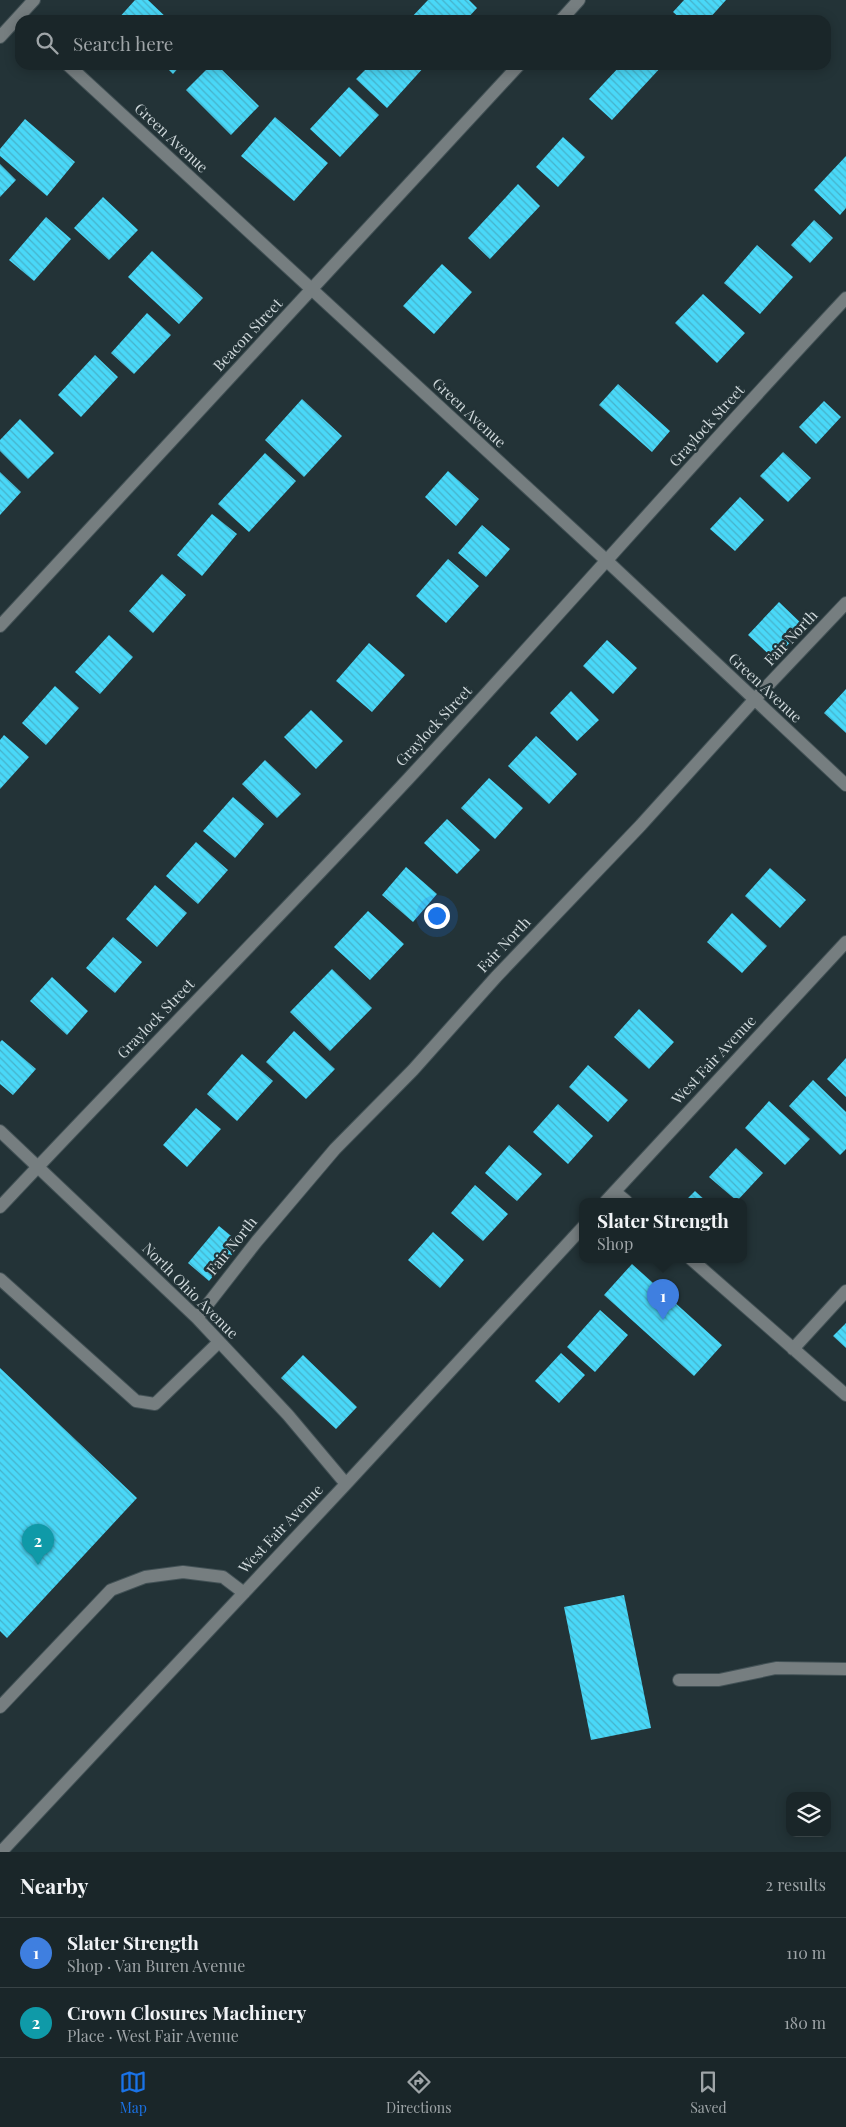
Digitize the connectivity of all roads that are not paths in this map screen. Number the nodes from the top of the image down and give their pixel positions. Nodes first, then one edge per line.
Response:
1 (34, 0) edge
2 (579, 0) edge
3 (22, 15) edge
4 (565, 15) edge
5 (15, 22) edge
6 (0, 36) edge
7 (73, 70) edge
8 (514, 70) edge
9 (311, 290) junction
10 (846, 298) edge
11 (607, 561) junction
12 (846, 604) edge
13 (0, 626) edge
14 (754, 700) junction
15 (846, 785) edge
16 (846, 942) edge
17 (0, 1131) edge
18 (38, 1167) junction
19 (611, 1196) edge
20 (0, 1207) edge
21 (579, 1230) edge
22 (695, 1263) edge
23 (0, 1279) edge
24 (846, 1291) edge
25 (197, 1318) junction
26 (219, 1342) junction
27 (792, 1349) junction
28 (846, 1395) edge
29 (346, 1484) junction
30 (244, 1593) junction
31 (846, 1669) edge
32 (679, 1680) dead end
33 (0, 1707) edge
34 (1, 1852) edge

1 - 3 street
2 - 4 street
5 - 6 street
7 - 9 street, Green Avenue
8 - 9 street, Beacon Street
9 - 11 street, Green Avenue
9 - 13 street, Beacon Street
10 - 11 street, Graylock Street
11 - 14 street, Green Avenue
11 - 18 street, Graylock Street
12 - 14 street, Fair North
14 - 15 street, Green Avenue
14 - 25 street, Fair North
16 - 19 street, West Fair Avenue
17 - 18 street, North Ohio Avenue
18 - 20 street, Graylock Street
18 - 25 street, North Ohio Avenue
21 - 29 street, West Fair Avenue
22 - 27 street
23 - 26 street
24 - 27 street
25 - 26 street, North Ohio Avenue
26 - 29 street, North Ohio Avenue
27 - 28 street
29 - 30 street, West Fair Avenue
30 - 33 street
30 - 34 street, West Fair Avenue
31 - 32 street

